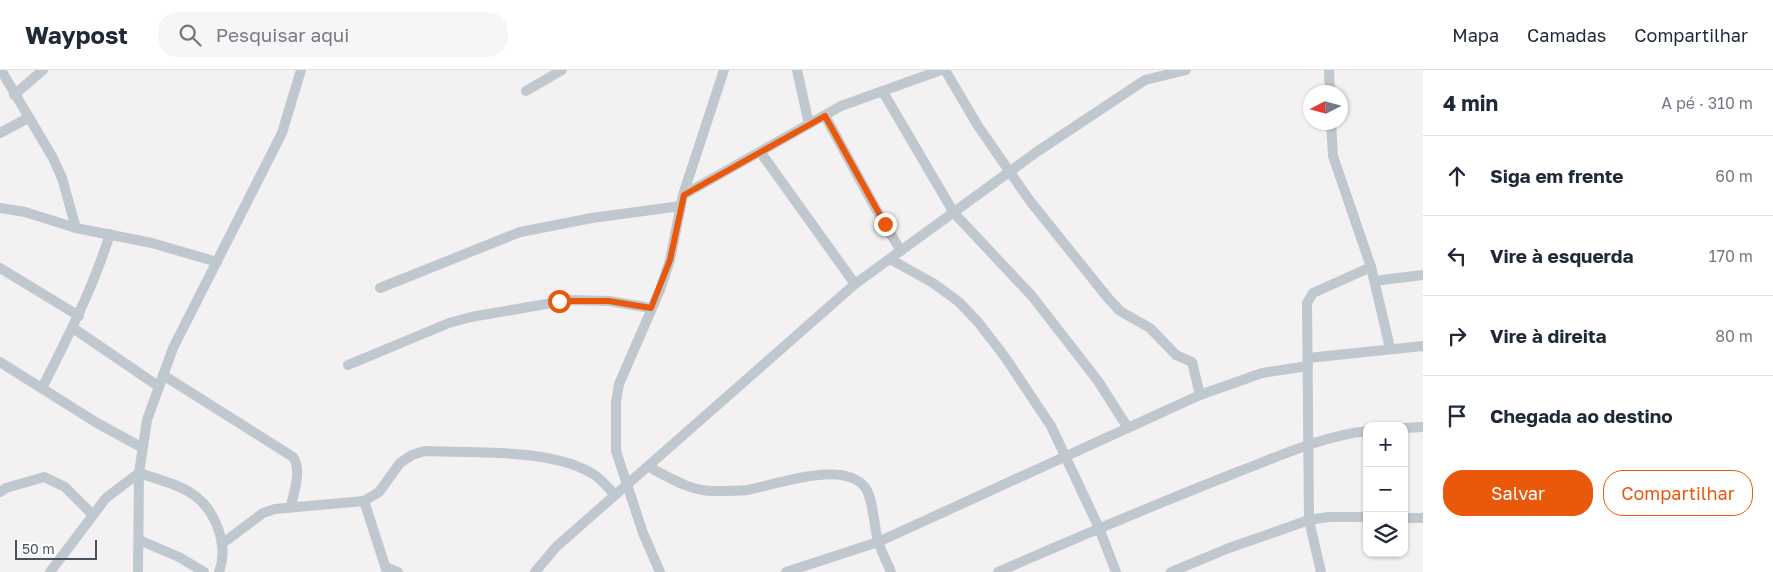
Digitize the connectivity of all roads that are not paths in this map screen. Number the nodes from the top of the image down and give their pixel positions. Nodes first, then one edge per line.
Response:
1 (1, 70) edge
2 (43, 70) edge
3 (301, 70) edge
4 (562, 70) edge
5 (724, 70) edge
6 (797, 70) edge
7 (941, 70) edge
8 (945, 70) edge
9 (1186, 70) edge
10 (1329, 70) edge
11 (1146, 75) edge
12 (1330, 85) edge
13 (526, 91) dead end
14 (883, 92) junction
15 (14, 95) junction
16 (825, 116) junction
17 (28, 118) junction
18 (809, 124) junction
19 (1331, 130) edge
20 (0, 133) edge
21 (761, 153) junction
22 (1010, 173) junction
23 (684, 195) junction
24 (681, 206) junction
25 (1, 210) edge
26 (954, 213) junction
27 (76, 228) junction
28 (110, 234) junction
29 (901, 251) junction
30 (890, 259) junction
31 (217, 262) junction
32 (1371, 267) junction
33 (0, 268) edge
34 (1423, 275) edge
35 (1374, 281) junction
36 (855, 284) junction
37 (380, 288) dead end
38 (651, 308) junction
39 (79, 316) junction
40 (73, 328) junction
41 (1423, 346) edge
42 (1390, 348) junction
43 (1308, 362) junction
44 (348, 365) dead end
45 (1, 367) edge
46 (163, 375) junction
47 (158, 386) junction
48 (42, 388) junction
49 (1200, 395) junction
50 (1423, 427) edge
51 (1128, 428) junction
52 (1408, 428) edge
53 (1363, 432) edge
54 (1309, 445) junction
55 (141, 446) junction
56 (1067, 456) junction
57 (649, 467) junction
58 (139, 473) junction
59 (627, 486) junction
60 (0, 492) edge
61 (615, 495) junction
62 (364, 501) junction
63 (291, 506) junction
64 (92, 514) junction
65 (1363, 517) edge
66 (1408, 518) edge
67 (1423, 518) edge
68 (1309, 520) junction
69 (1100, 528) junction
70 (138, 540) junction
71 (878, 542) junction
72 (223, 543) junction
73 (386, 570) edge
74 (50, 572) edge
75 (138, 572) edge
76 (204, 572) edge
77 (220, 572) edge
78 (398, 572) edge
79 (535, 572) edge
80 (660, 572) edge
81 (786, 572) edge
82 (892, 572) edge
83 (998, 572) edge
84 (1116, 572) edge
85 (1171, 572) edge
86 (1321, 572) edge

1 - 15 street
2 - 15 street
3 - 31 street
4 - 13 street
5 - 23 street
6 - 18 street
7 - 14 street
8 - 22 street
9 - 11 street
10 - 12 street
11 - 22 street
14 - 16 street
14 - 26 street
15 - 17 street
16 - 18 street
16 - 29 street
17 - 20 street
17 - 27 street
18 - 21 street
19 - 32 street
21 - 23 street
21 - 36 street
22 - 26 street
22 - 49 street
23 - 24 street
24 - 37 street
24 - 38 street
25 - 27 street
26 - 29 street
26 - 51 street
27 - 28 street
28 - 31 street
28 - 39 street
29 - 30 street
30 - 36 street
30 - 56 street
31 - 46 street
32 - 35 street
32 - 43 street
33 - 39 street
34 - 35 street
35 - 42 street
36 - 57 street
38 - 44 street
38 - 59 street
39 - 40 street
40 - 47 street
40 - 48 street
41 - 42 street
42 - 43 street
43 - 49 street
43 - 54 street
45 - 48 street
46 - 47 street
46 - 63 street
47 - 55 street
48 - 55 street
49 - 51 street
50 - 52 street
51 - 56 street
53 - 54 street
54 - 68 street
54 - 69 street
55 - 58 street
56 - 69 street
56 - 71 street
57 - 59 street
57 - 71 street
58 - 64 street
58 - 70 street
58 - 72 street
59 - 61 street
59 - 80 street
60 - 64 street
61 - 62 street
61 - 79 street
62 - 63 street
62 - 73 street
63 - 72 street
64 - 74 street
65 - 68 street
66 - 67 street
68 - 85 street
68 - 86 street
69 - 83 street
69 - 84 street
70 - 75 street
70 - 76 street
71 - 81 street
71 - 82 street
72 - 77 street
73 - 78 street

